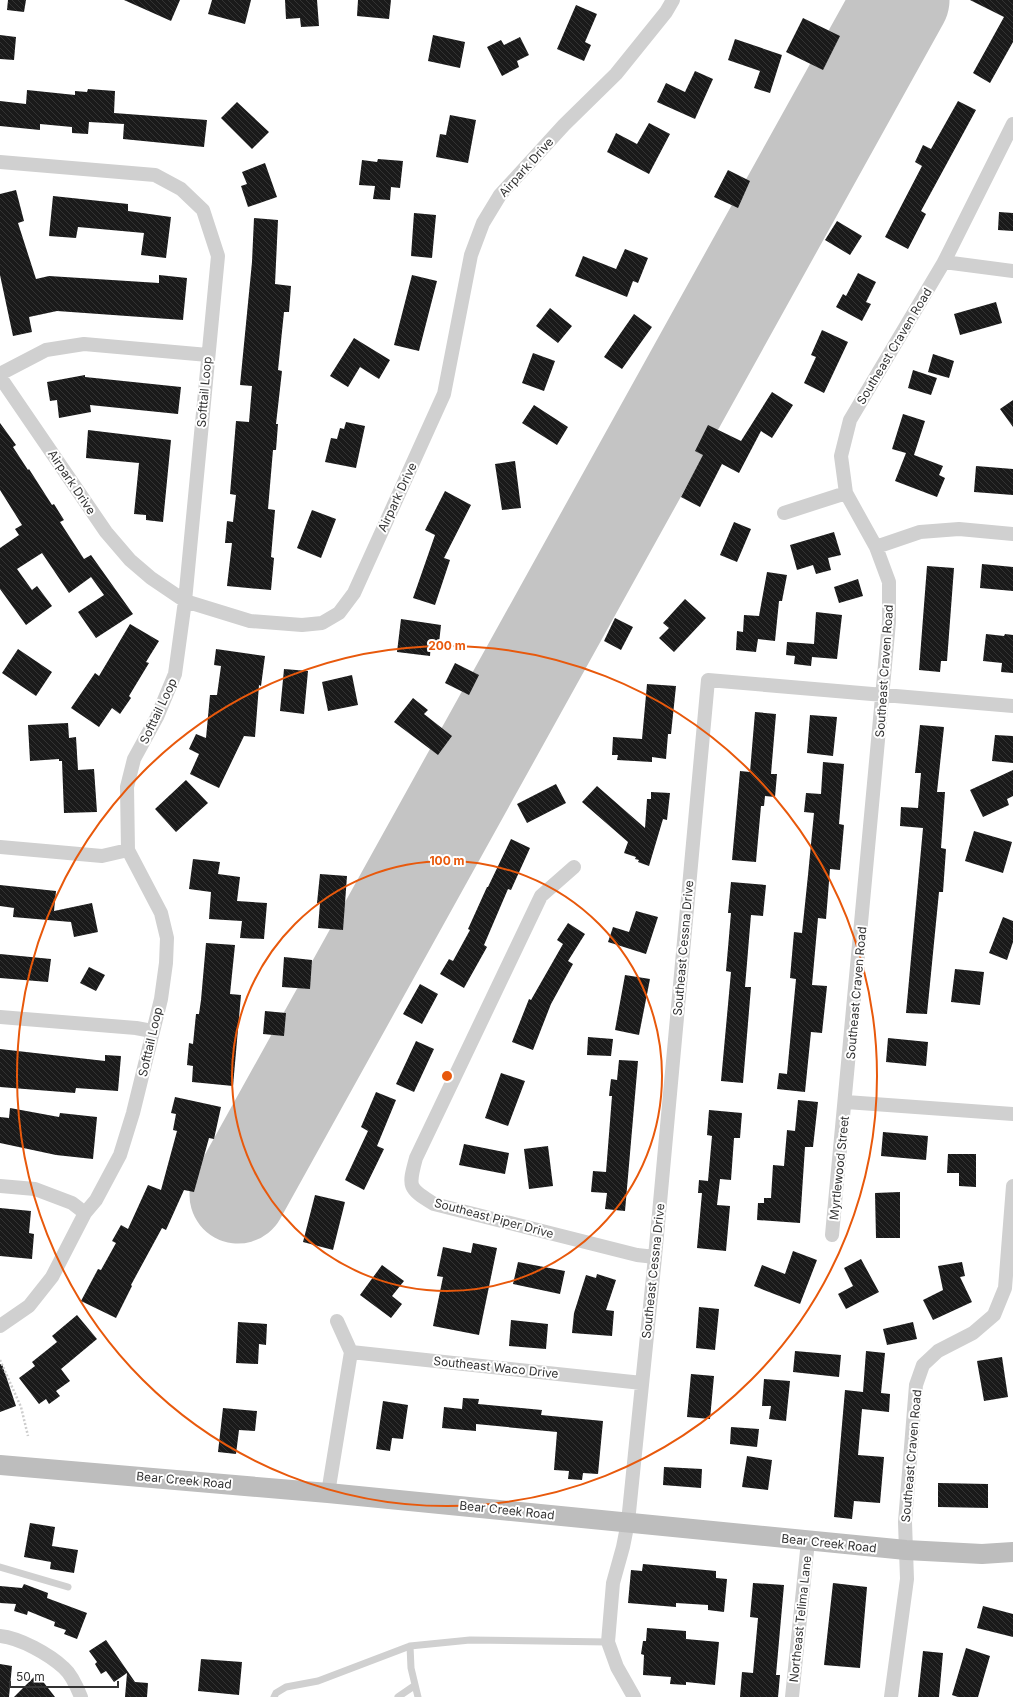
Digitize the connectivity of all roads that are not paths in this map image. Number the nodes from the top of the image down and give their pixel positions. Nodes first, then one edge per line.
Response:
1 (673, 0) edge
2 (1013, 124) edge
3 (0, 162) edge
4 (944, 262) junction
5 (1013, 271) edge
6 (208, 355) junction
7 (0, 376) edge
8 (846, 493) junction
9 (784, 513) dead end
10 (1013, 534) edge
11 (876, 547) junction
12 (185, 601) junction
13 (884, 695) junction
14 (1013, 706) edge
15 (0, 847) edge
16 (128, 850) junction
17 (574, 867) dead end
18 (0, 1017) edge
19 (152, 1031) junction
20 (846, 1102) junction
21 (1013, 1114) edge
22 (0, 1186) edge
23 (1013, 1186) edge
24 (85, 1213) junction
25 (832, 1235) dead end
26 (655, 1257) junction
27 (337, 1321) dead end
28 (0, 1326) edge
29 (351, 1352) junction
30 (642, 1383) junction
31 (0, 1465) edge
32 (328, 1492) junction
33 (628, 1522) junction
34 (808, 1541) junction
35 (906, 1550) junction
36 (1013, 1552) edge
37 (0, 1566) edge
38 (68, 1587) dead end
39 (0, 1636) edge
40 (608, 1642) junction
41 (410, 1646) junction
42 (414, 1686) junction
43 (81, 1697) edge
44 (274, 1697) edge
45 (398, 1697) edge
46 (418, 1697) edge
47 (634, 1697) edge
48 (792, 1697) edge
49 (891, 1697) edge

1 - 12 street, Airpark Drive
2 - 4 street, Southeast Craven Road
3 - 6 street, Softtail Loop
4 - 5 street
4 - 8 street, Southeast Craven Road
6 - 7 street
6 - 12 street, Softtail Loop
7 - 12 street, Airpark Drive
8 - 9 street
8 - 11 street, Southeast Craven Road
10 - 11 street
11 - 13 street, Southeast Craven Road
12 - 16 street, Softtail Loop
13 - 14 street, Southeast Cessna Drive
13 - 20 street, Southeast Craven Road
13 - 26 street, Southeast Cessna Drive
15 - 16 street
16 - 19 street, Softtail Loop
17 - 26 street, Southeast Piper Drive
18 - 19 street
19 - 24 street, Softtail Loop
20 - 21 street
20 - 25 street, Myrtlewood Street
22 - 24 street
23 - 35 street, Southeast Craven Road
24 - 28 street, Softtail Loop
26 - 30 street, Southeast Cessna Drive
27 - 29 street
29 - 30 street, Southeast Waco Drive
29 - 32 street
30 - 33 street, Southeast Cessna Drive
31 - 32 street, Bear Creek Road
32 - 33 street, Bear Creek Road
33 - 34 street, Bear Creek Road
33 - 40 street, Southeast Cessna Drive
34 - 35 street, Bear Creek Road
34 - 48 street, Northeast Telima Lane
35 - 36 street, Bear Creek Road
35 - 49 street, Southeast Craven Road
37 - 38 lane
39 - 43 street
40 - 41 lane
40 - 47 street
41 - 42 lane
41 - 44 lane
42 - 45 lane
42 - 46 lane

